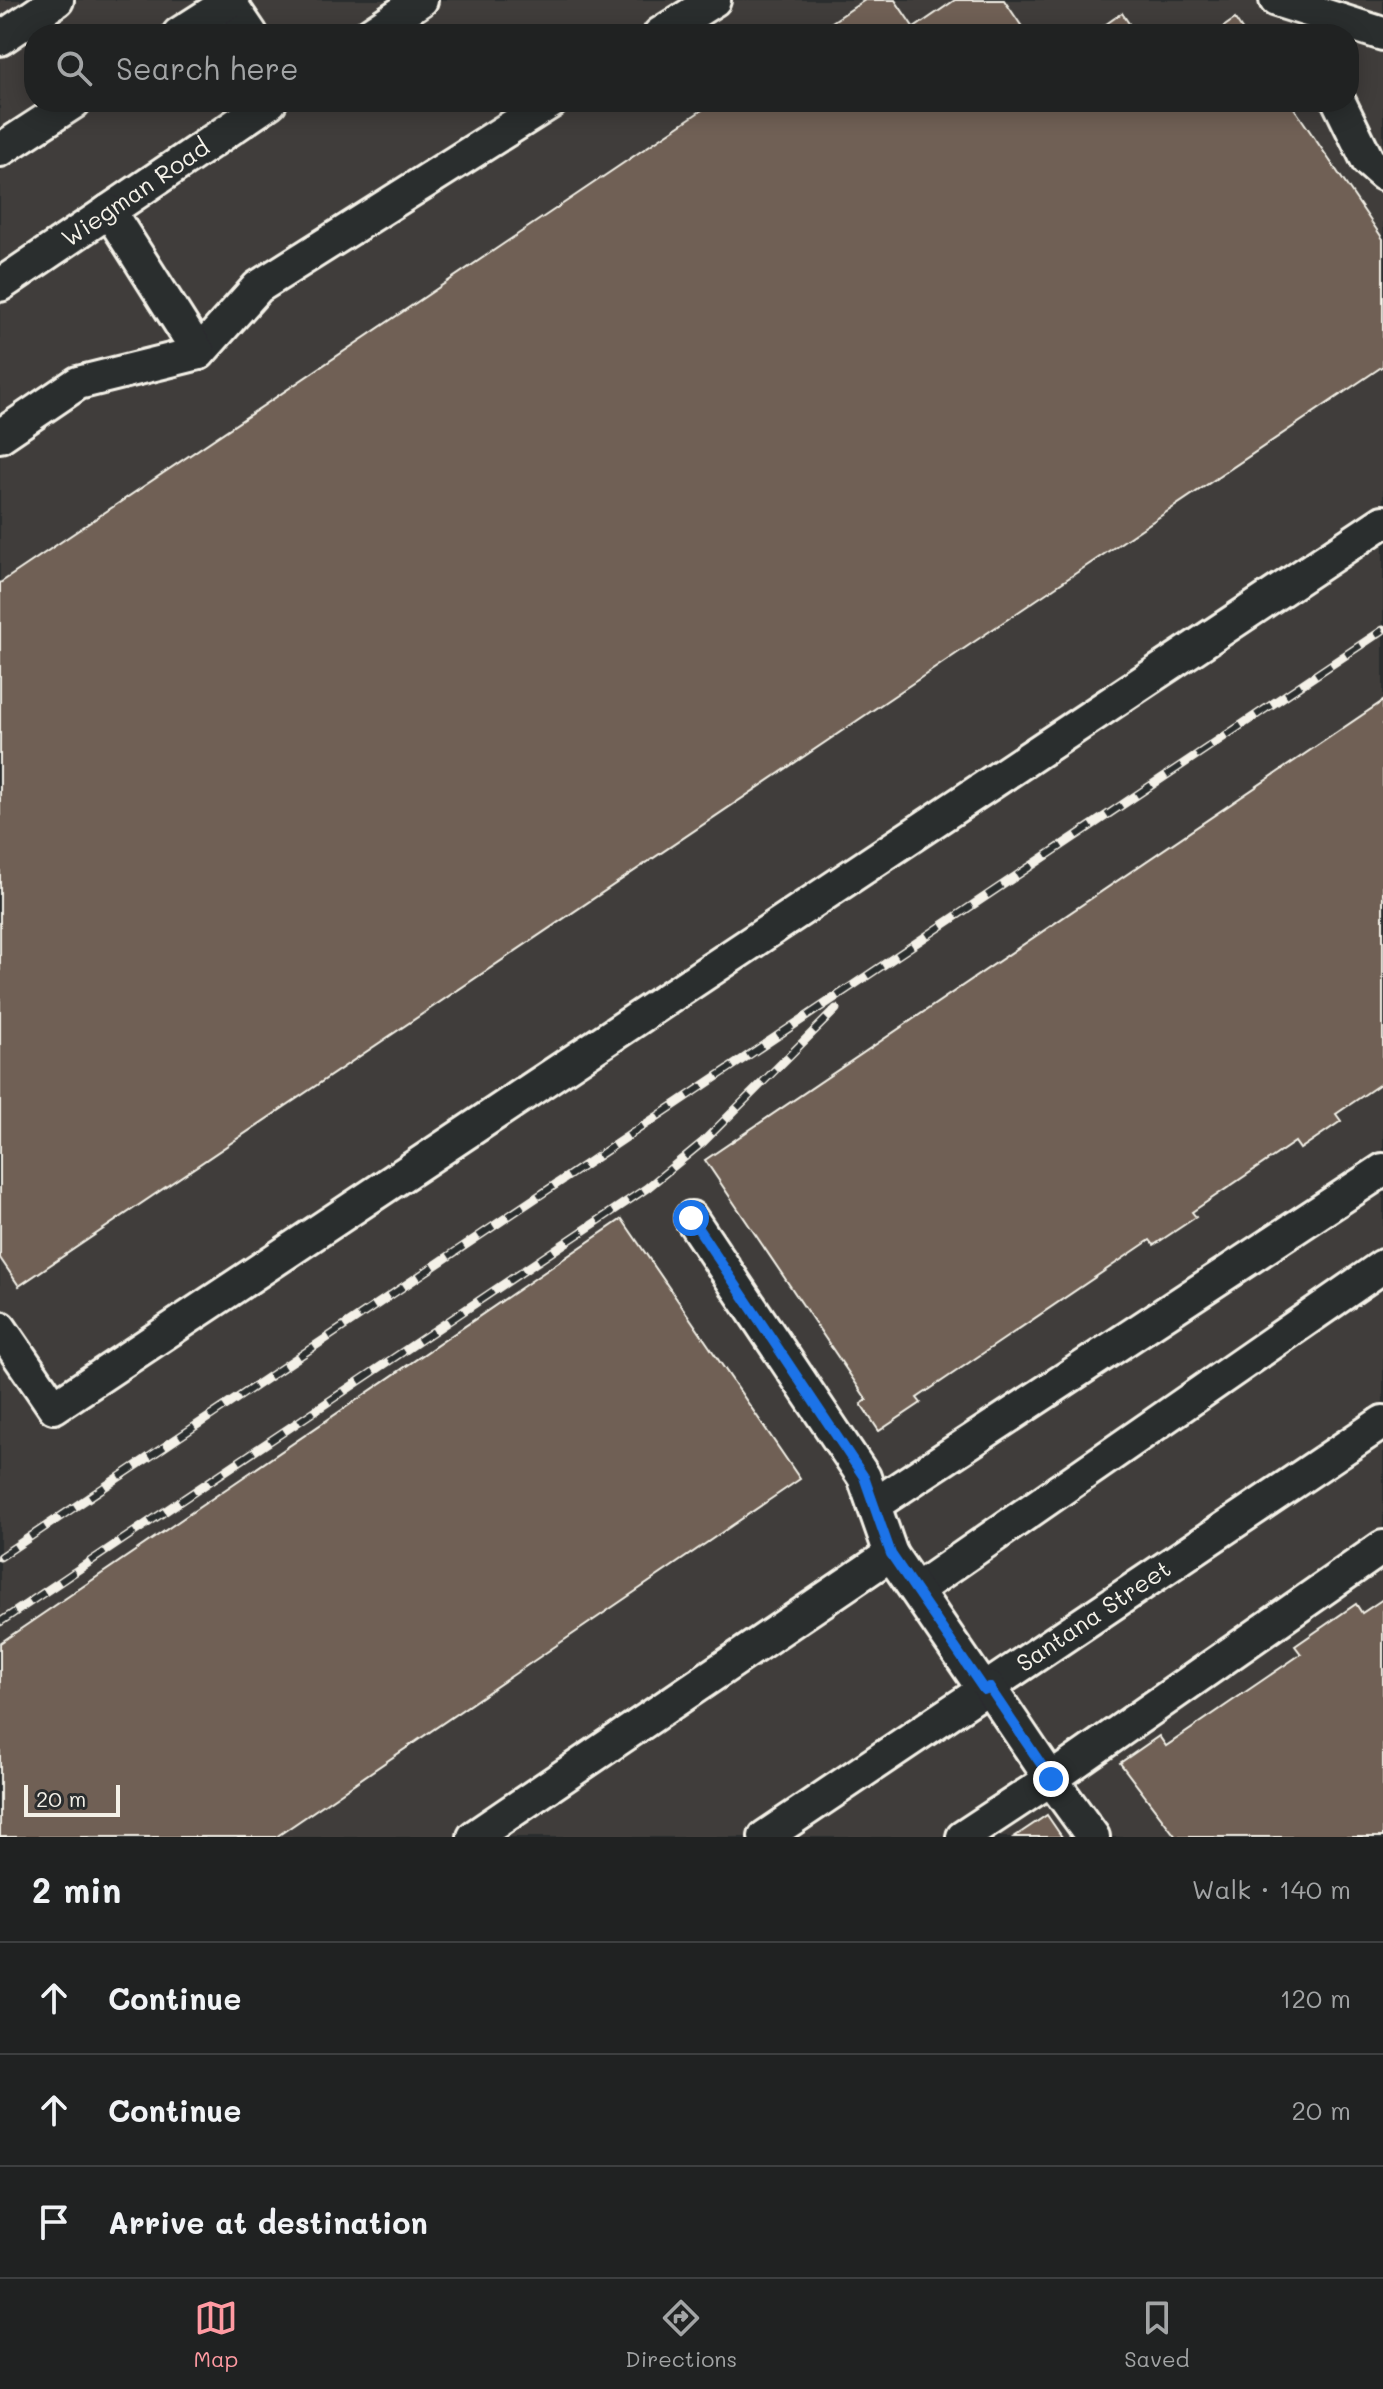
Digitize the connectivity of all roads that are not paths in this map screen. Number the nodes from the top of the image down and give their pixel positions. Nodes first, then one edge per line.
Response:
1 (57, 0) edge
2 (421, 0) edge
3 (714, 0) edge
4 (228, 1) edge
5 (1284, 3) edge
6 (194, 24) edge
7 (244, 24) edge
8 (385, 24) edge
9 (676, 24) edge
10 (1299, 24) edge
11 (1351, 24) edge
12 (1359, 26) edge
13 (1383, 34) edge
14 (0, 39) edge
15 (59, 112) edge
16 (255, 112) edge
17 (535, 112) edge
18 (1344, 112) edge
19 (0, 150) edge
20 (1383, 174) edge
21 (109, 211) junction
22 (0, 285) edge
23 (199, 353) junction
24 (0, 436) edge
25 (1383, 522) edge
26 (1383, 1170) edge
27 (691, 1218) dead end
28 (1383, 1266) edge
29 (0, 1328) edge
30 (1381, 1427) edge
31 (874, 1505) junction
32 (1383, 1547) edge
33 (891, 1554) junction
34 (916, 1590) junction
35 (987, 1688) junction
36 (1051, 1779) junction
37 (474, 1837) edge
38 (765, 1837) edge
39 (963, 1837) edge
40 (1093, 1837) edge

1 - 14 street
2 - 8 street
3 - 9 street
4 - 6 street
4 - 7 street
5 - 10 street
5 - 11 street
12 - 13 street
15 - 19 street
16 - 21 street, Wiegman Road
17 - 23 street
18 - 20 street
21 - 22 street, Wiegman Road
21 - 23 street
23 - 24 street
25 - 29 street
26 - 31 street
27 - 31 street
28 - 34 street
30 - 35 street, Santana Street
31 - 33 street
32 - 36 street
33 - 34 street
33 - 37 street
34 - 35 street
35 - 36 street
35 - 38 street, Santana Street
36 - 39 street
36 - 40 street

